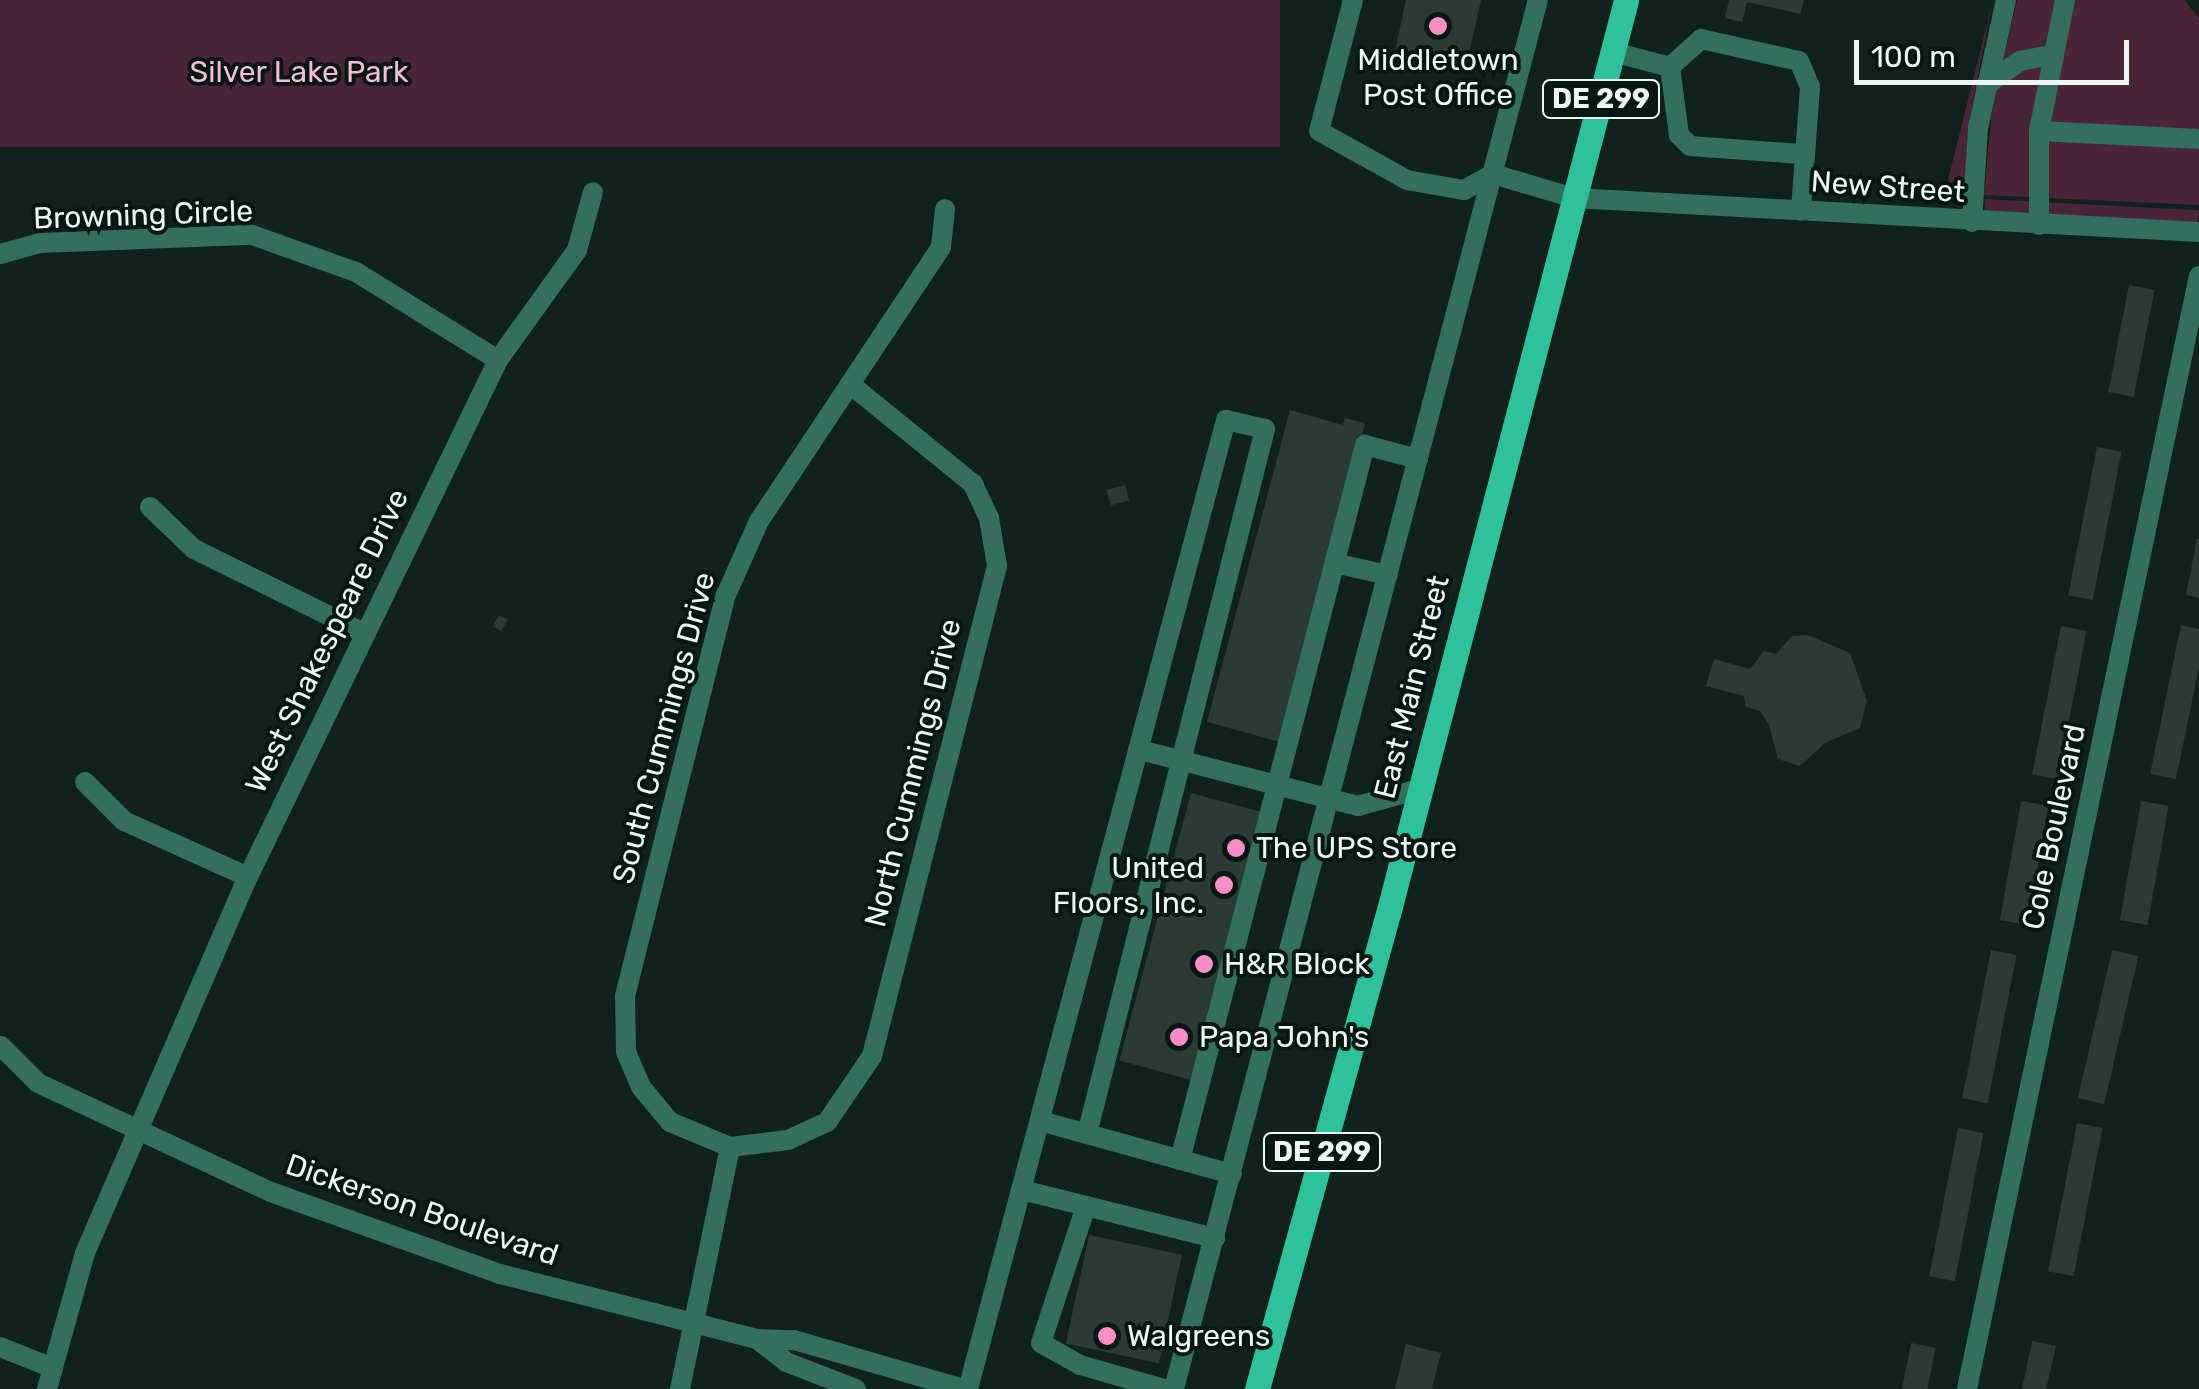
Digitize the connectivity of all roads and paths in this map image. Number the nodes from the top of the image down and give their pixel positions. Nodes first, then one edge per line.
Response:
1 (1353, 0) edge
2 (1538, 0) edge
3 (1626, 0) edge
4 (2006, 0) edge
5 (2065, 0) edge
6 (1614, 52) junction
7 (2052, 55) junction
8 (1670, 67) junction
9 (1986, 85) junction
10 (2039, 131) junction
11 (2199, 138) edge
12 (1800, 154) junction
13 (1493, 174) junction
14 (593, 192) dead end
15 (1574, 198) junction
16 (945, 209) dead end
17 (1801, 211) junction
18 (1972, 222) junction
19 (2038, 225) junction
20 (2199, 232) edge
21 (0, 254) edge
22 (2199, 276) edge
23 (498, 360) junction
24 (850, 384) junction
25 (1418, 459) junction
26 (150, 507) dead end
27 (1334, 563) junction
28 (1388, 575) junction
29 (362, 632) junction
30 (1140, 750) junction
31 (1181, 761) junction
32 (86, 782) dead end
33 (1277, 786) junction
34 (1419, 789) junction
35 (1329, 801) junction
36 (248, 878) junction
37 (1, 1046) edge
38 (1044, 1122) junction
39 (134, 1130) junction
40 (1087, 1134) junction
41 (730, 1146) junction
42 (1180, 1160) junction
43 (1232, 1174) junction
44 (1026, 1191) junction
45 (1086, 1206) junction
46 (1215, 1238) junction
47 (697, 1322) junction
48 (757, 1339) junction
49 (0, 1348) edge
50 (53, 1368) junction
51 (47, 1389) edge
52 (680, 1389) edge
53 (856, 1389) edge
54 (966, 1389) edge
55 (1164, 1389) edge
56 (1174, 1389) edge
57 (1257, 1389) edge
58 (1967, 1389) edge

1 - 13 street
2 - 13 street
3 - 6 main road, East Main Street / DE 299
4 - 9 street
5 - 7 street
6 - 8 street
6 - 15 main road, East Main Street / DE 299
7 - 9 street
7 - 10 street
8 - 12 street
8 - 12 street
9 - 18 street
10 - 11 street
10 - 19 street
12 - 17 street
13 - 15 street, New Street
13 - 25 street
14 - 23 street, West Shakespeare Drive
15 - 17 street, New Street
15 - 34 main road, East Main Street / DE 299
16 - 24 street, South Cummings Drive
17 - 18 street, New Street
18 - 19 street, New Street
19 - 20 street, New Street
21 - 23 street, Browning Circle
22 - 58 street, Cole Boulevard
23 - 29 street, West Shakespeare Drive
24 - 41 street, South Cummings Drive
24 - 41 street, North Cummings Drive
25 - 27 street
25 - 28 street
26 - 29 street
27 - 28 street
27 - 33 street
28 - 35 street
29 - 36 street, West Shakespeare Drive
30 - 31 street
30 - 31 street
30 - 38 street
31 - 33 street
31 - 40 street
32 - 36 street
33 - 35 street
33 - 42 street
34 - 35 street
34 - 57 main road, East Main Street / DE 299
35 - 43 street
36 - 39 street, West Shakespeare Drive
37 - 39 street, Dickerson Boulevard
38 - 40 street
38 - 44 street
39 - 47 street, Dickerson Boulevard
39 - 50 street, West Shakespeare Drive
40 - 42 street
41 - 47 street
42 - 43 street
43 - 46 street
44 - 45 street
44 - 54 street
45 - 46 street
45 - 55 street
46 - 56 street
47 - 48 street, Dickerson Boulevard
47 - 52 street
48 - 53 street, Dickerson Boulevard
48 - 54 street, Dickerson Boulevard
49 - 50 street
50 - 51 street, West Shakespeare Drive

